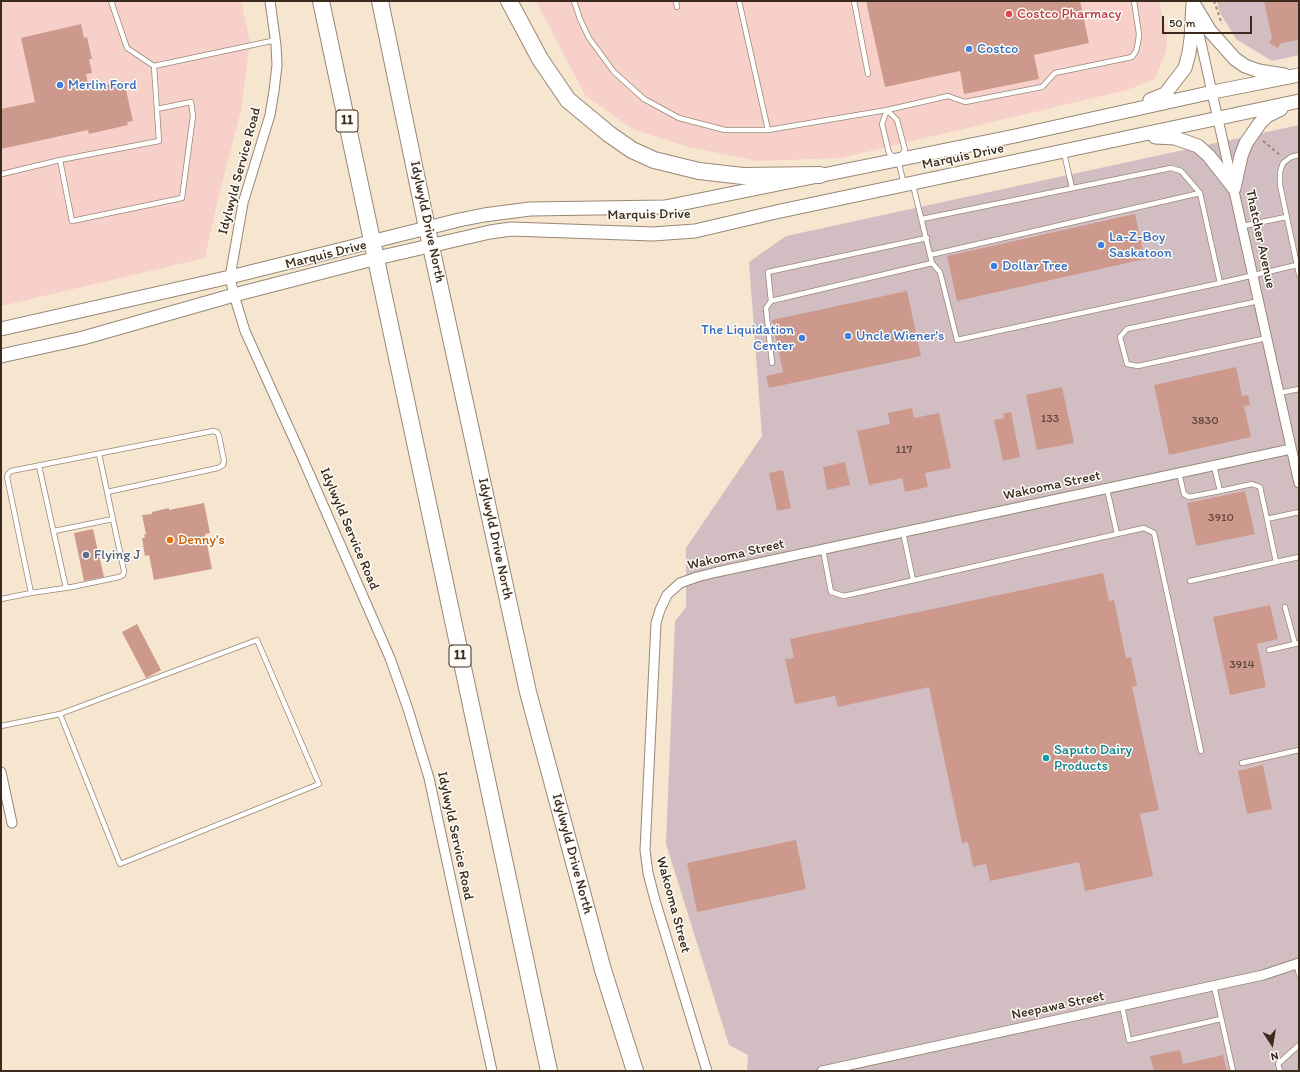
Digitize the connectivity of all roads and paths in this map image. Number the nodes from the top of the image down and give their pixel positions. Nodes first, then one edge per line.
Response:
1 (111, 1) edge
2 (270, 1) edge
3 (321, 1) edge
4 (380, 1) edge
5 (509, 1) edge
6 (574, 1) edge
7 (676, 1) edge
8 (740, 1) edge
9 (854, 1) edge
10 (1134, 1) edge
11 (1192, 2) edge
12 (677, 7) dead end
13 (276, 40) junction
14 (154, 66) junction
15 (868, 74) dead end
16 (1297, 75) edge
17 (1213, 92) junction
18 (1297, 102) edge
19 (157, 109) junction
20 (887, 110) junction
21 (1127, 111) junction
22 (1219, 119) junction
23 (768, 130) junction
24 (1141, 135) junction
25 (1259, 138) dead end
26 (1064, 152) junction
27 (1299, 155) edge
28 (60, 160) junction
29 (898, 160) junction
30 (1286, 160) junction
31 (2, 174) dead end
32 (820, 175) junction
33 (909, 185) junction
34 (1072, 188) junction
35 (1234, 188) junction
36 (1200, 193) junction
37 (1286, 216) junction
38 (922, 218) junction
39 (1243, 226) junction
40 (427, 228) junction
41 (927, 238) junction
42 (373, 241) junction
43 (432, 245) junction
44 (930, 255) junction
45 (377, 258) junction
46 (932, 262) junction
47 (1297, 265) junction
48 (1299, 274) edge
49 (1253, 275) junction
50 (230, 276) junction
51 (1220, 283) junction
52 (234, 295) junction
53 (771, 301) junction
54 (1259, 301) junction
55 (1, 329) edge
56 (1267, 338) junction
57 (1, 356) edge
58 (772, 363) dead end
59 (1299, 389) edge
60 (1279, 393) junction
61 (1291, 450) junction
62 (99, 454) junction
63 (39, 466) junction
64 (1214, 466) junction
65 (1179, 473) junction
66 (1299, 483) edge
67 (1107, 489) junction
68 (1220, 491) junction
69 (107, 492) junction
70 (1299, 512) edge
71 (113, 519) junction
72 (1267, 519) junction
73 (54, 531) junction
74 (903, 532) junction
75 (1117, 534) junction
76 (823, 550) junction
77 (1299, 557) edge
78 (1276, 562) junction
79 (913, 580) junction
80 (1190, 581) dead end
81 (66, 588) junction
82 (30, 593) junction
83 (1, 599) edge
84 (1285, 607) dead end
85 (1297, 644) edge
86 (1269, 650) dead end
87 (60, 714) junction
88 (1, 726) edge
89 (1299, 750) edge
90 (1201, 751) dead end
91 (1242, 763) dead end
92 (1, 772) edge
93 (12, 823) dead end
94 (1297, 964) edge
95 (1299, 974) edge
96 (1214, 986) junction
97 (1122, 1006) junction
98 (1221, 1019) junction
99 (1299, 1045) edge
100 (492, 1071) edge
101 (549, 1071) edge
102 (635, 1071) edge
103 (707, 1071) edge
104 (822, 1071) edge
105 (1233, 1071) edge
106 (1280, 1071) edge

1 - 14 lane
2 - 13 street, Idylwyld Service Road
3 - 42 highway, 11
4 - 40 highway, Idylwyld Drive North
5 - 32 highway
6 - 23 lane
7 - 12 lane
8 - 23 lane
9 - 15 lane
10 - 20 lane
11 - 16 main road
11 - 17 street, Thatcher Avenue
11 - 21 main road
13 - 14 lane
13 - 50 street, Idylwyld Service Road
14 - 19 lane
16 - 17 main road, Marquis Drive
17 - 21 main road, Marquis Drive
17 - 22 street, Thatcher Avenue
18 - 22 main road, Marquis Drive
18 - 35 main road
19 - 28 lane
19 - 28 lane
20 - 23 lane
20 - 29 lane
20 - 29 lane
21 - 29 main road, Marquis Drive
22 - 24 main road, Marquis Drive
22 - 35 street, Thatcher Avenue
24 - 26 main road, Marquis Drive
24 - 35 main road
25 - 30 path
26 - 33 main road, Marquis Drive
26 - 34 lane
27 - 30 lane
28 - 31 lane
29 - 32 main road, Marquis Drive
29 - 33 lane
30 - 37 lane
32 - 40 main road, Marquis Drive
33 - 38 lane
33 - 43 main road, Marquis Drive
34 - 36 lane
34 - 38 lane
35 - 39 street, Thatcher Avenue
36 - 44 lane
36 - 51 lane
37 - 39 lane
37 - 47 lane
38 - 41 lane
39 - 49 street, Thatcher Avenue
40 - 42 main road, Marquis Drive
40 - 43 highway, Idylwyld Drive North
41 - 44 lane
41 - 53 lane
42 - 45 highway, 11
42 - 50 main road, Marquis Drive
43 - 45 main road, Marquis Drive
43 - 102 highway, Idylwyld Drive North
44 - 46 lane
45 - 52 main road, Marquis Drive
45 - 101 highway, 11
46 - 51 lane
46 - 53 lane
47 - 48 lane
47 - 49 lane
49 - 51 lane
49 - 54 street, Thatcher Avenue
50 - 52 street, Idylwyld Service Road
50 - 55 main road, Marquis Drive
52 - 57 main road, Marquis Drive
52 - 100 street, Idylwyld Service Road
53 - 58 lane
54 - 56 street, Thatcher Avenue
54 - 56 lane
56 - 60 street, Thatcher Avenue
59 - 60 lane
60 - 61 street, Thatcher Avenue
61 - 64 street, Wakooma Street
61 - 66 street, Thatcher Avenue
62 - 63 lane
62 - 69 lane
62 - 69 lane
63 - 73 lane
63 - 82 lane
64 - 65 street, Wakooma Street
64 - 68 lane
65 - 67 street, Wakooma Street
65 - 68 lane
67 - 74 street, Wakooma Street
67 - 75 lane
68 - 72 lane
69 - 71 lane
70 - 72 lane
71 - 73 lane
71 - 81 lane
72 - 78 lane
73 - 81 lane
74 - 76 street, Wakooma Street
74 - 79 lane
75 - 79 lane
75 - 90 lane
76 - 79 lane
76 - 103 street, Wakooma Street
77 - 78 lane
78 - 80 lane
81 - 82 lane
82 - 83 lane
84 - 85 lane
85 - 86 lane
87 - 87 lane
87 - 88 lane
89 - 91 lane
92 - 93 street
94 - 95 lane
94 - 96 street, Neepawa Street
96 - 97 street, Neepawa Street
96 - 98 lane
97 - 98 lane
97 - 104 street, Neepawa Street
98 - 105 lane
99 - 106 lane

